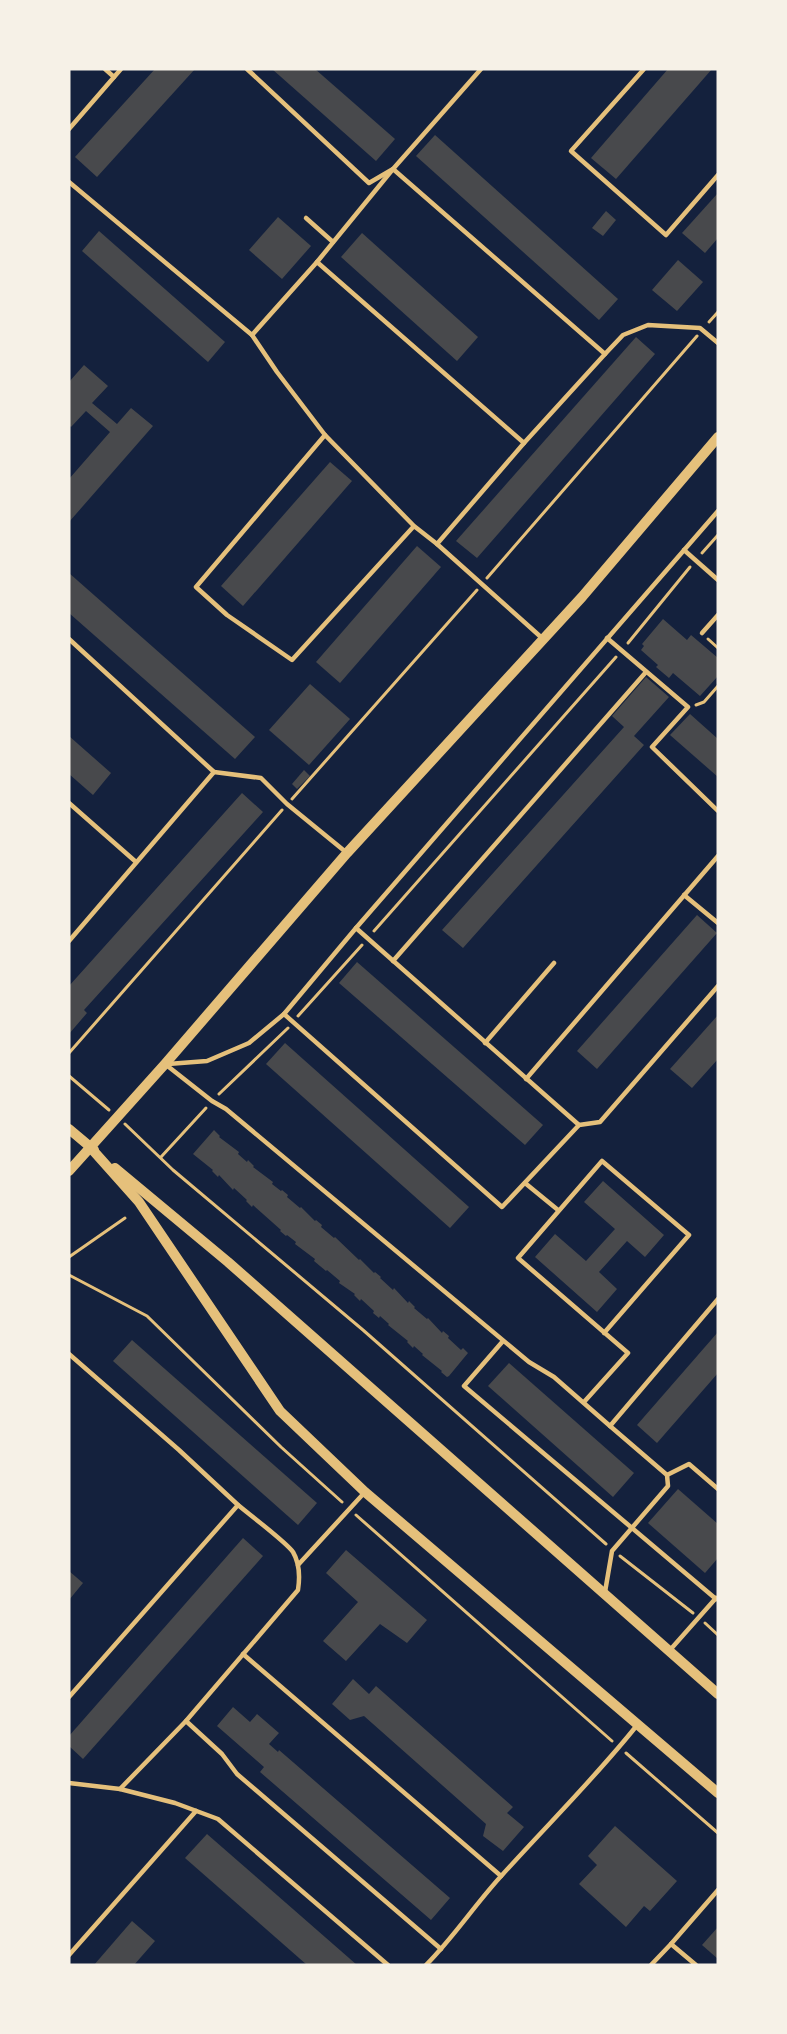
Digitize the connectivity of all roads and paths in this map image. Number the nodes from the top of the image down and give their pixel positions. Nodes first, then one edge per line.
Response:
1 (105, 69) edge
2 (121, 69) edge
3 (247, 69) edge
4 (481, 69) edge
5 (644, 69) edge
6 (114, 77) junction
7 (69, 129) edge
8 (393, 170) junction
9 (718, 175) edge
10 (69, 182) edge
11 (306, 218) dead end
12 (333, 242) junction
13 (317, 262) junction
14 (718, 312) edge
15 (703, 330) junction
16 (252, 335) junction
17 (718, 343) edge
18 (605, 354) junction
19 (325, 435) junction
20 (718, 437) edge
21 (524, 443) junction
22 (718, 511) edge
23 (414, 526) junction
24 (718, 535) edge
25 (437, 544) junction
26 (684, 550) junction
27 (696, 560) junction
28 (718, 580) edge
29 (481, 584) junction
30 (718, 615) edge
31 (702, 633) dead end
32 (607, 638) junction
33 (69, 639) edge
34 (543, 640) junction
35 (621, 651) junction
36 (646, 672) junction
37 (718, 686) edge
38 (688, 707) junction
39 (214, 772) junction
40 (69, 803) edge
41 (287, 804) junction
42 (718, 812) edge
43 (347, 853) junction
44 (718, 856) edge
45 (136, 862) junction
46 (684, 895) junction
47 (718, 923) edge
48 (356, 928) junction
49 (368, 938) junction
50 (69, 941) edge
51 (393, 961) junction
52 (554, 963) dead end
53 (718, 986) edge
54 (284, 1014) junction
55 (293, 1022) junction
56 (485, 1043) junction
57 (69, 1053) edge
58 (165, 1064) junction
59 (526, 1079) junction
60 (212, 1101) junction
61 (579, 1125) junction
62 (69, 1129) edge
63 (90, 1147) junction
64 (69, 1171) edge
65 (525, 1183) junction
66 (558, 1210) junction
67 (125, 1218) dead end
68 (69, 1257) edge
69 (69, 1275) edge
70 (718, 1299) edge
71 (604, 1333) junction
72 (503, 1341) junction
73 (69, 1354) edge
74 (584, 1402) junction
75 (610, 1426) junction
76 (667, 1474) junction
77 (718, 1489) edge
78 (365, 1492) junction
79 (238, 1505) junction
80 (350, 1509) junction
81 (632, 1527) junction
82 (612, 1551) junction
83 (298, 1565) junction
84 (605, 1594) junction
85 (717, 1598) edge
86 (699, 1617) junction
87 (718, 1635) edge
88 (669, 1652) junction
89 (243, 1654) junction
90 (718, 1694) edge
91 (69, 1697) edge
92 (186, 1721) junction
93 (639, 1724) junction
94 (620, 1748) junction
95 (69, 1784) edge
96 (120, 1789) junction
97 (718, 1793) edge
98 (196, 1811) junction
99 (718, 1833) edge
100 (501, 1876) junction
101 (718, 1890) edge
102 (671, 1944) junction
103 (441, 1949) junction
104 (69, 1955) edge
105 (388, 1965) edge
106 (426, 1965) edge
107 (651, 1965) edge
108 (696, 1965) edge

1 - 6 lane
2 - 6 lane
3 - 8 lane
4 - 8 lane
5 - 9 lane
6 - 7 lane
8 - 12 lane
8 - 18 lane
10 - 16 lane
11 - 12 lane
12 - 13 lane
13 - 16 lane
13 - 21 lane
14 - 15 path
15 - 17 lane
15 - 18 lane
15 - 29 path
16 - 19 lane
18 - 21 lane
19 - 23 lane
19 - 23 lane
20 - 34 street
21 - 25 lane
22 - 26 lane
23 - 25 lane
24 - 27 path
25 - 29 lane
26 - 27 lane
26 - 32 lane
27 - 28 lane
27 - 35 path
29 - 34 lane
29 - 41 path
30 - 31 lane
32 - 35 lane
32 - 48 lane
33 - 39 lane
34 - 43 street
35 - 36 lane
35 - 49 path
36 - 38 lane
36 - 51 lane
37 - 38 path
38 - 42 lane
39 - 41 lane
39 - 45 lane
40 - 45 lane
41 - 43 lane
41 - 57 path
43 - 58 street
44 - 46 lane
45 - 50 lane
46 - 47 lane
46 - 59 lane
48 - 49 lane
48 - 54 lane
49 - 51 lane
49 - 55 path
51 - 56 lane
52 - 56 lane
53 - 61 lane
54 - 55 lane
54 - 58 lane
55 - 60 path
55 - 65 lane
56 - 59 lane
58 - 60 lane
58 - 63 street
59 - 61 lane
60 - 72 lane
60 - 82 path
61 - 65 lane
62 - 63 street
63 - 64 street
63 - 78 street
63 - 84 street
65 - 66 lane
66 - 71 lane
66 - 71 lane
67 - 68 path
69 - 80 path
70 - 75 lane
71 - 74 lane
72 - 74 lane
72 - 81 lane
73 - 79 lane
74 - 75 lane
75 - 76 lane
76 - 77 lane
76 - 81 lane
78 - 80 lane
78 - 93 street
79 - 83 lane
79 - 91 lane
80 - 83 lane
80 - 94 path
81 - 82 lane
81 - 85 lane
82 - 84 lane
82 - 86 path
83 - 89 lane
84 - 88 street
85 - 86 lane
86 - 87 path
86 - 88 lane
88 - 90 street
89 - 92 lane
89 - 100 lane
92 - 96 lane
92 - 103 lane
93 - 94 lane
93 - 97 street
94 - 99 path
94 - 100 lane
95 - 96 lane
96 - 98 lane
98 - 104 lane
98 - 105 lane
100 - 103 lane
101 - 102 lane
102 - 107 lane
102 - 108 lane
103 - 106 lane

